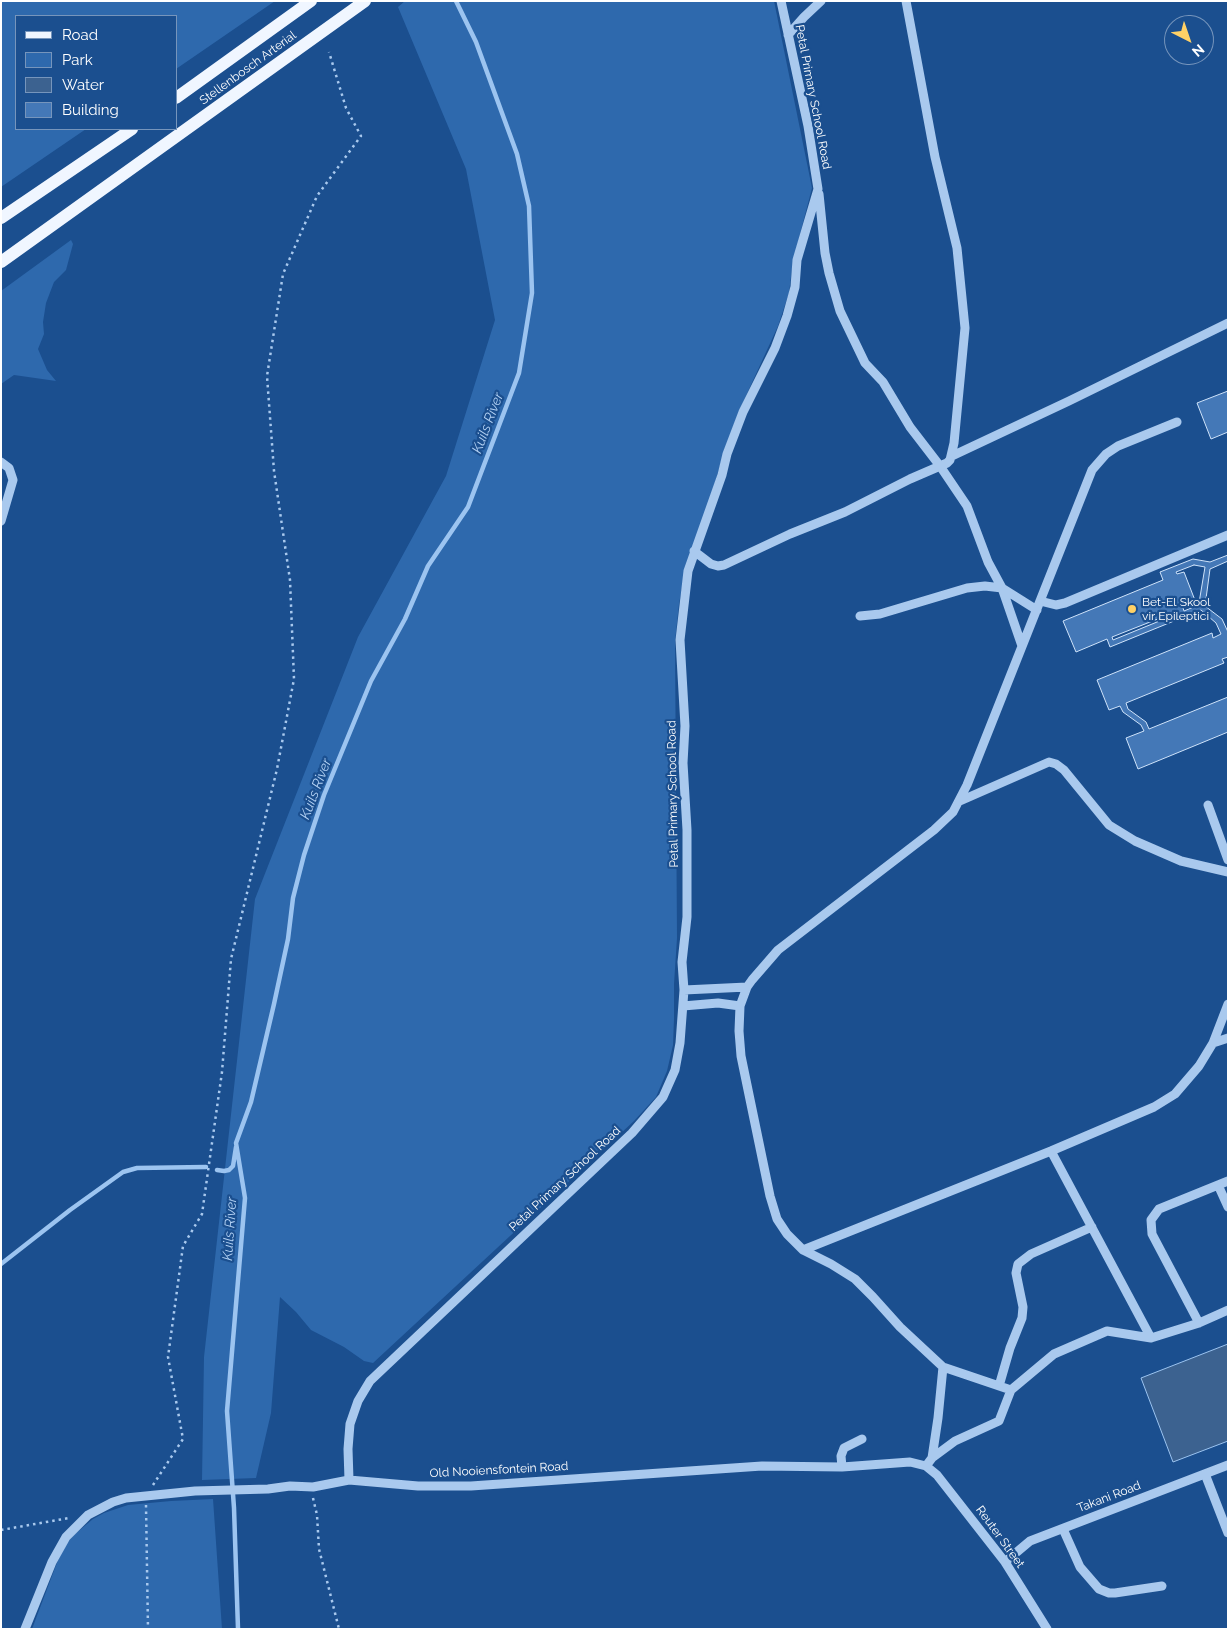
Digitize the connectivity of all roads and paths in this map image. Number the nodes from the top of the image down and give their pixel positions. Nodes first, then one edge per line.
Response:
1 (311, 1) edge
2 (365, 1) edge
3 (781, 1) edge
4 (821, 1) edge
5 (906, 1) edge
6 (788, 34) junction
7 (329, 52) dead end
8 (178, 97) edge
9 (131, 130) edge
10 (818, 189) junction
11 (1, 218) edge
12 (1, 262) edge
13 (1228, 323) edge
14 (1177, 422) dead end
15 (952, 456) junction
16 (1, 462) edge
17 (940, 466) junction
18 (1, 521) edge
19 (1228, 535) edge
20 (694, 551) junction
21 (1002, 588) junction
22 (1040, 601) junction
23 (1037, 610) junction
24 (860, 616) dead end
25 (1022, 646) junction
26 (960, 802) junction
27 (1208, 805) dead end
28 (1228, 860) edge
29 (1228, 872) edge
30 (747, 987) junction
31 (684, 990) junction
32 (1228, 1004) edge
33 (682, 1006) junction
34 (740, 1006) junction
35 (1228, 1038) edge
36 (1213, 1042) junction
37 (1052, 1151) junction
38 (1228, 1181) edge
39 (1218, 1184) junction
40 (1228, 1207) edge
41 (1092, 1227) junction
42 (803, 1250) junction
43 (1228, 1310) edge
44 (1199, 1322) junction
45 (1151, 1338) junction
46 (943, 1367) junction
47 (999, 1386) junction
48 (1012, 1390) junction
49 (862, 1439) dead end
50 (929, 1462) junction
51 (1228, 1465) edge
52 (842, 1466) junction
53 (1205, 1474) junction
54 (349, 1480) junction
55 (313, 1487) junction
56 (146, 1496) junction
57 (88, 1515) junction
58 (1063, 1529) junction
59 (1, 1530) edge
60 (1228, 1533) edge
61 (1005, 1562) junction
62 (1162, 1586) dead end
63 (25, 1629) edge
64 (148, 1629) edge
65 (339, 1629) edge
66 (1047, 1629) edge

1 - 8 main road, Stellenbosch Arterial
2 - 12 main road, Stellenbosch Arterial
3 - 6 street, Petal Primary School Road
4 - 6 street
5 - 15 street
6 - 10 street, Petal Primary School Road
7 - 56 path
9 - 11 main road
10 - 17 street
10 - 20 street, Petal Primary School Road
13 - 15 street
14 - 22 street
15 - 17 street
16 - 18 street
17 - 20 street
17 - 21 street
19 - 22 street
20 - 31 street, Petal Primary School Road
21 - 23 street
21 - 24 street
21 - 25 street
22 - 23 street
23 - 25 street
25 - 26 street
26 - 29 street
26 - 30 street
27 - 28 street
30 - 31 street
30 - 34 street
31 - 33 street, Petal Primary School Road
32 - 36 street
33 - 34 street
33 - 54 street, Petal Primary School Road
34 - 42 street
35 - 36 street
36 - 37 street
37 - 41 street
37 - 42 street
38 - 39 street
39 - 40 street
39 - 44 street
41 - 45 street
41 - 47 street
42 - 46 street
43 - 44 street
44 - 45 street
45 - 48 street
46 - 47 street
46 - 50 street
47 - 48 street
48 - 50 street
49 - 52 street
50 - 52 street, Old Nooiensfontein Road
50 - 61 street, Reuter Street
51 - 53 street, Takani Road
52 - 54 street, Old Nooiensfontein Road
53 - 58 street, Takani Road
53 - 60 street
54 - 55 street, Old Nooiensfontein Road
55 - 56 street, Old Nooiensfontein Road
55 - 65 path
56 - 57 street, Old Nooiensfontein Road
56 - 64 path
57 - 59 path
57 - 63 street, Old Nooiensfontein Road
58 - 61 street, Takani Road
58 - 62 street
61 - 66 street, Reuter Street

